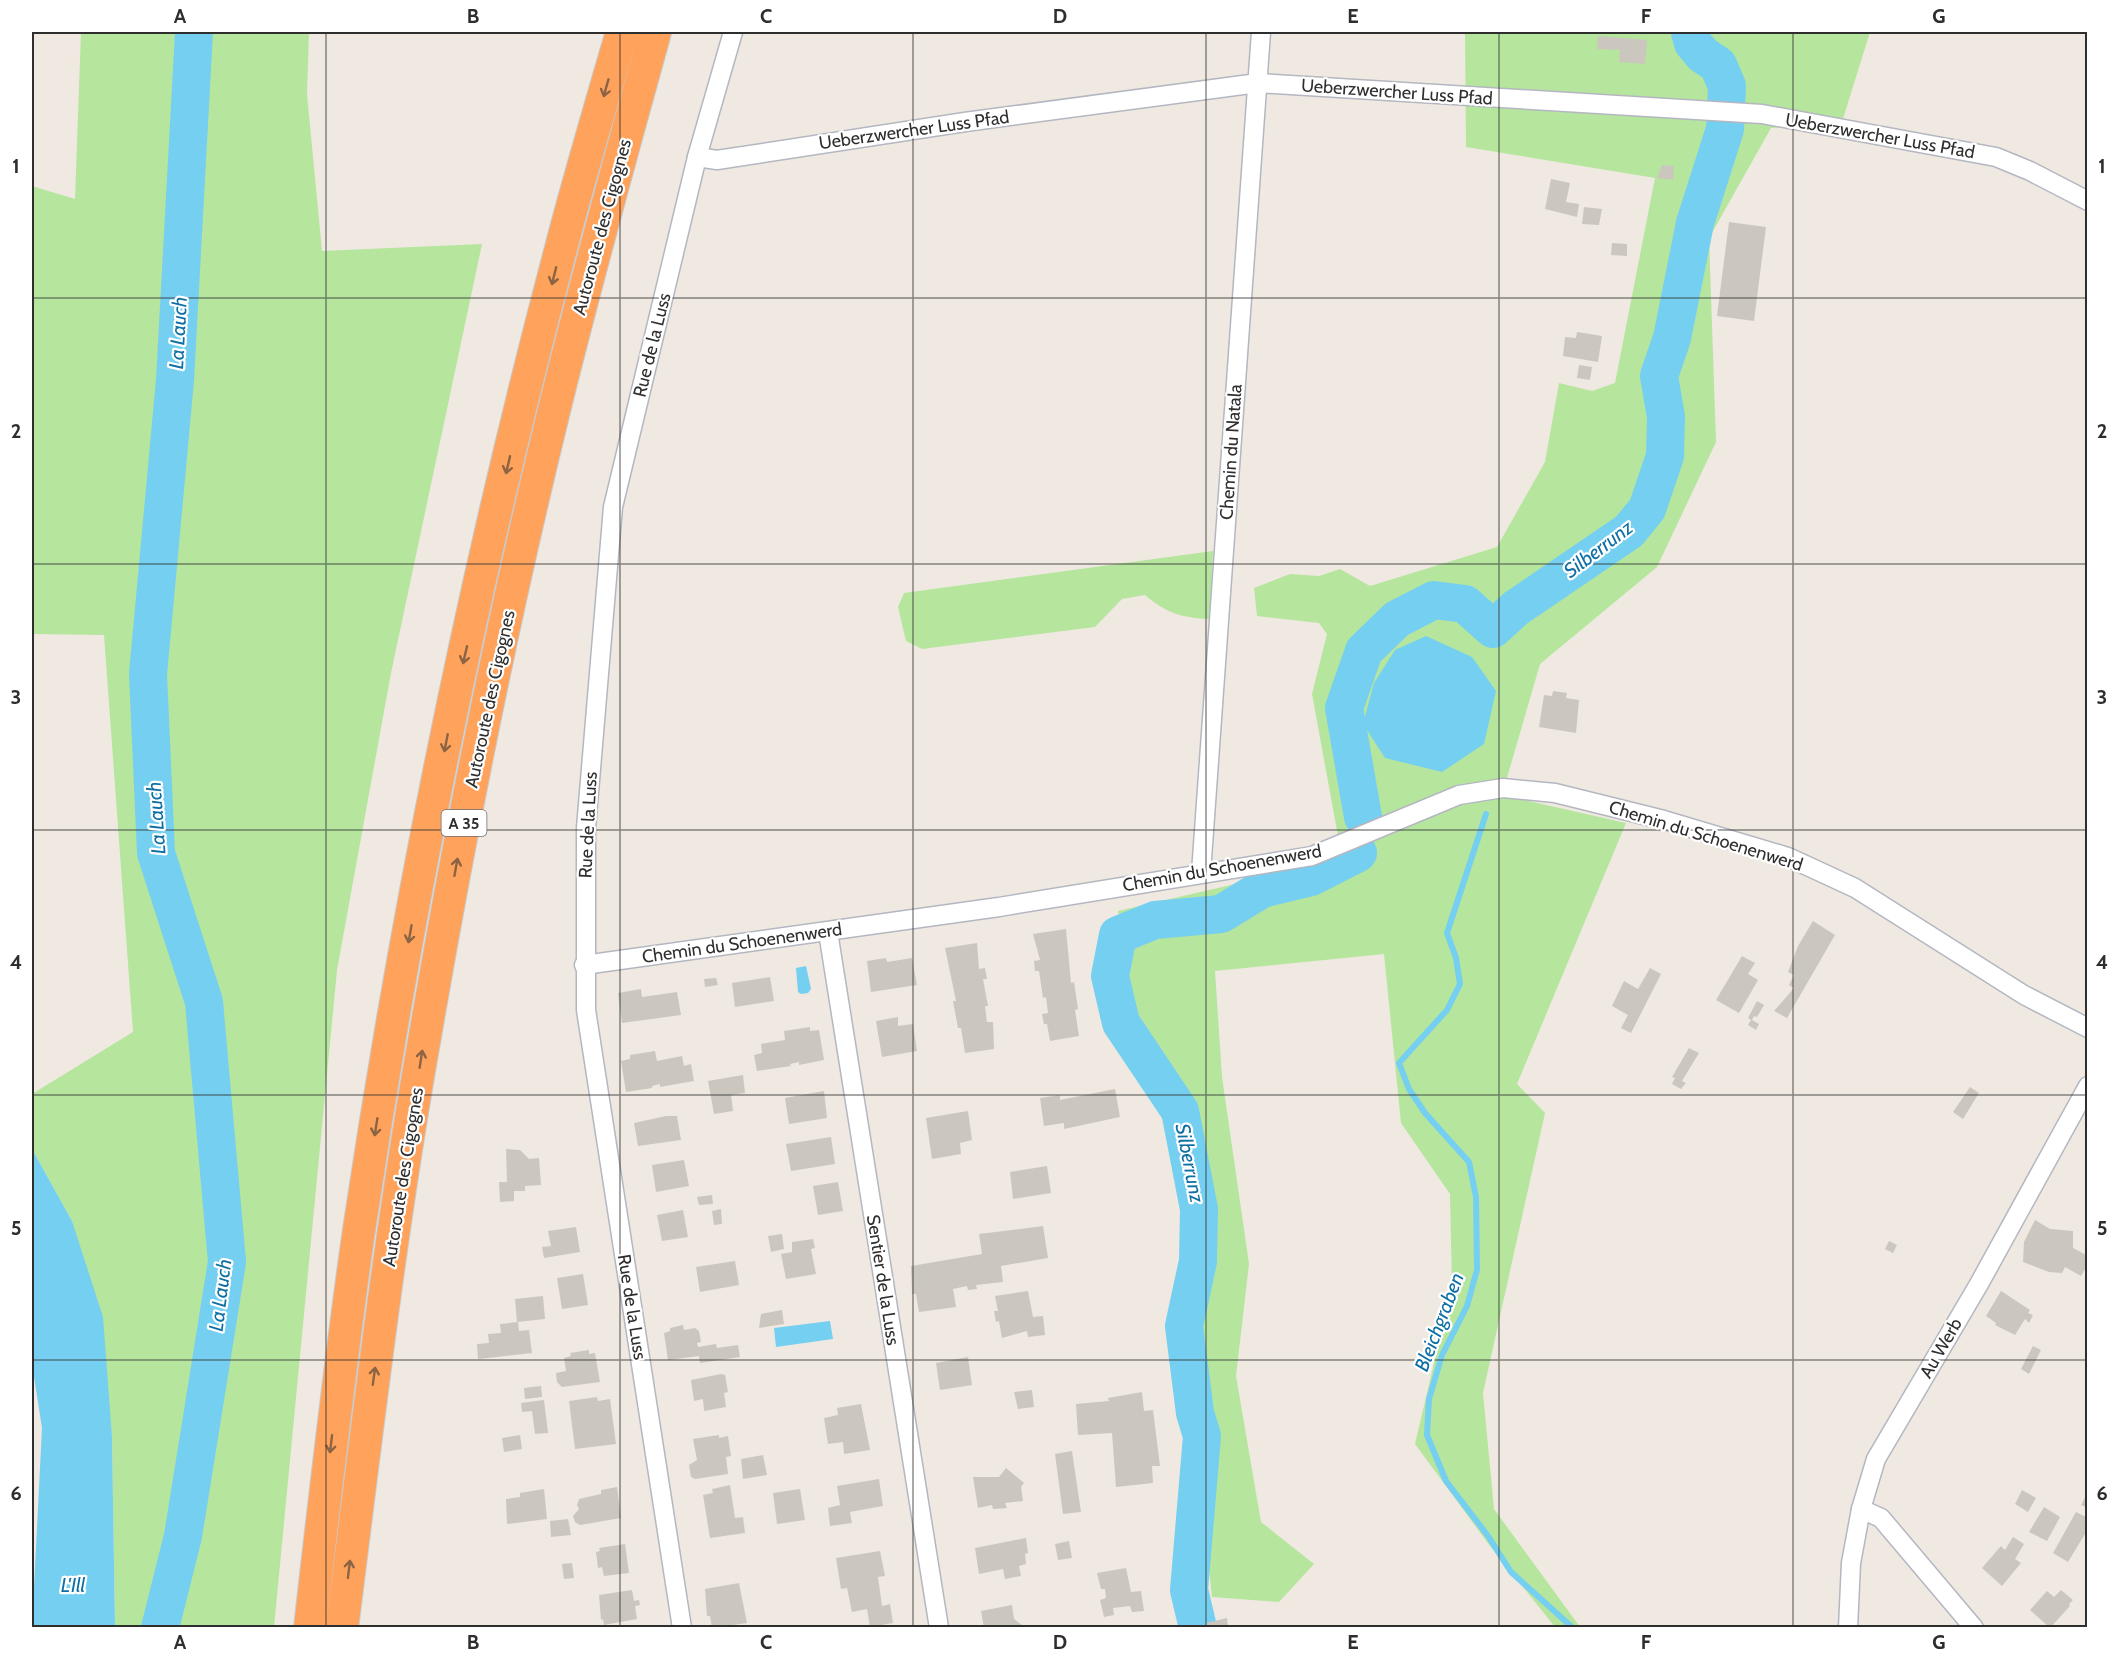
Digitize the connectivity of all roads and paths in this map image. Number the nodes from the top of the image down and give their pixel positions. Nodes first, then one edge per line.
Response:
1 (622, 32) edge
2 (655, 32) edge
3 (733, 32) edge
4 (1261, 32) edge
5 (1258, 82) junction
6 (697, 157) junction
7 (2088, 201) edge
8 (1201, 873) junction
9 (828, 932) junction
10 (584, 965) junction
11 (2088, 1028) edge
12 (2088, 1086) edge
13 (1861, 1509) junction
14 (310, 1628) edge
15 (342, 1628) edge
16 (682, 1628) edge
17 (939, 1628) edge
18 (1848, 1628) edge
19 (1974, 1628) edge

1 -> 14 highway, Autoroute des Cigognes / A 35
15 -> 2 highway, Autoroute des Cigognes / A 35
3 - 6 street, Rue de la Luss
4 - 5 street, Chemin du Natala
5 - 6 street, Ueberzwercher Luss Pfad
5 - 7 street, Ueberzwercher Luss Pfad
5 - 8 street, Chemin du Natala
6 - 10 street, Rue de la Luss
8 - 9 street, Chemin du Schoenenwerd
8 - 11 street, Chemin du Schoenenwerd
9 - 10 street, Chemin du Schoenenwerd
9 - 17 street, Sentier de la Luss
10 - 16 street, Rue de la Luss
12 - 13 street, Au Werb
13 - 18 street, Au Werb
13 - 19 street

